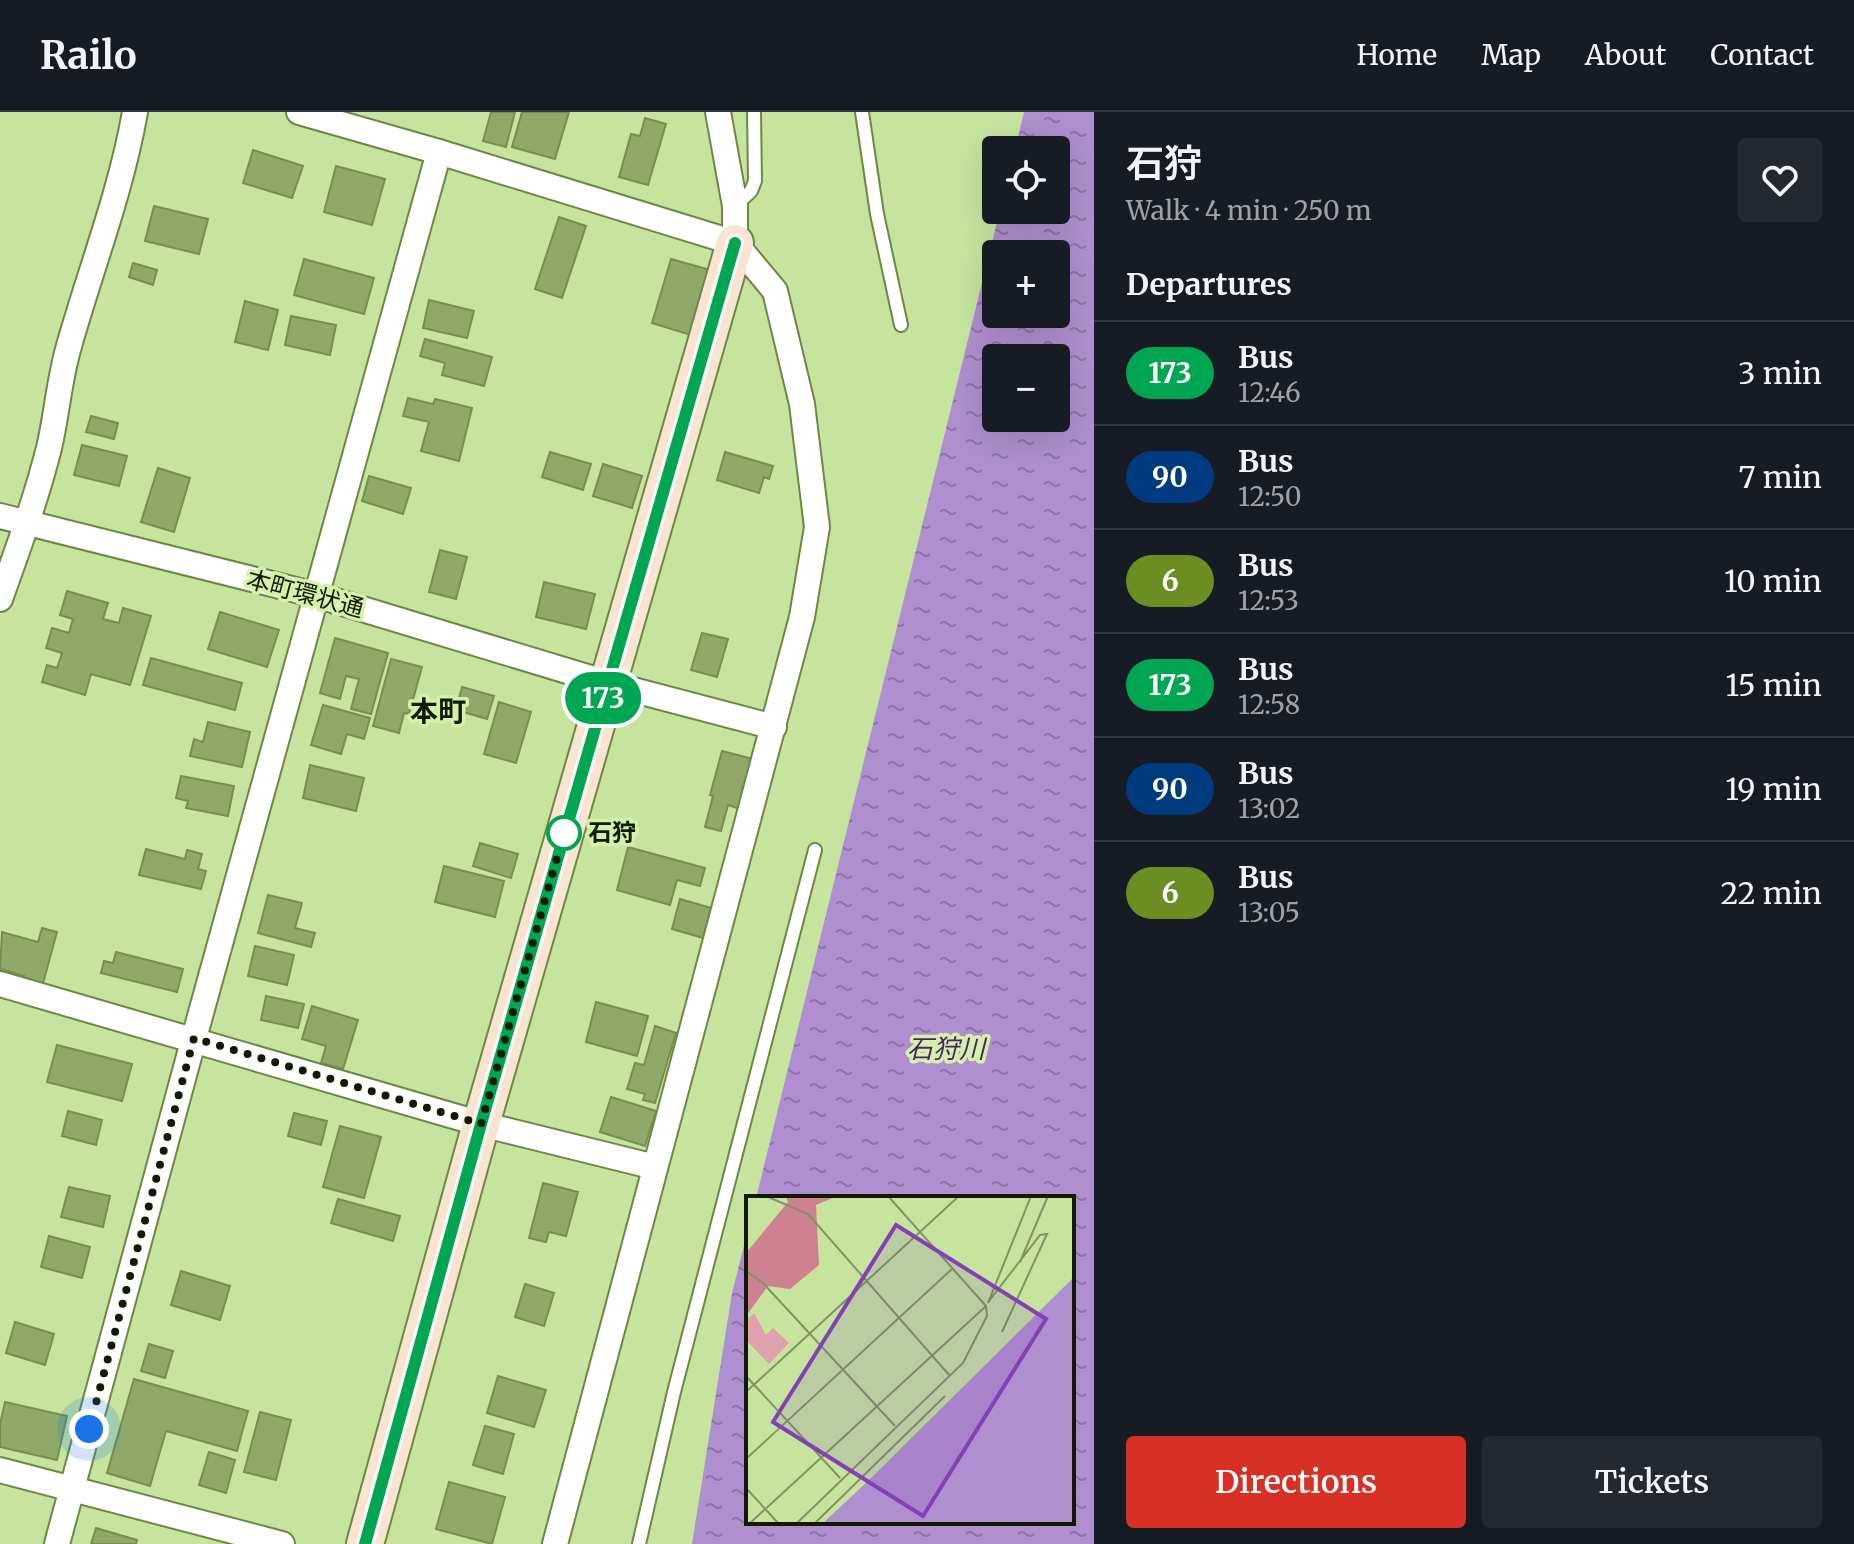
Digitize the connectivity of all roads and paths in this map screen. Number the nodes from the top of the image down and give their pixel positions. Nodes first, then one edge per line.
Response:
1 (135, 112) edge
2 (299, 112) edge
3 (718, 112) edge
4 (754, 112) edge
5 (862, 112) edge
6 (439, 152) junction
7 (735, 206) junction
8 (735, 243) junction
9 (901, 325) dead end
10 (0, 516) edge
11 (27, 524) junction
12 (316, 595) junction
13 (0, 599) edge
14 (607, 683) junction
15 (774, 727) junction
16 (815, 850) dead end
17 (0, 984) edge
18 (194, 1038) junction
19 (481, 1124) junction
20 (655, 1167) junction
21 (0, 1470) edge
22 (73, 1489) junction
23 (57, 1544) edge
24 (282, 1544) edge
25 (365, 1544) edge
26 (555, 1544) edge
27 (639, 1544) edge

1 - 11 street
2 - 6 street
3 - 7 street
4 - 7 lane
5 - 9 lane
6 - 8 street
6 - 12 street
7 - 8 street
8 - 14 main road
8 - 15 street
10 - 11 street, 本町環状通
11 - 12 street, 本町環状通
11 - 13 street
12 - 14 street, 本町環状通
12 - 18 street
14 - 15 street, 本町環状通
14 - 19 main road
15 - 20 street
16 - 27 lane
17 - 18 street
18 - 19 street
18 - 22 street
19 - 20 street
19 - 25 main road
20 - 26 street
21 - 22 street
22 - 23 street
22 - 24 street

